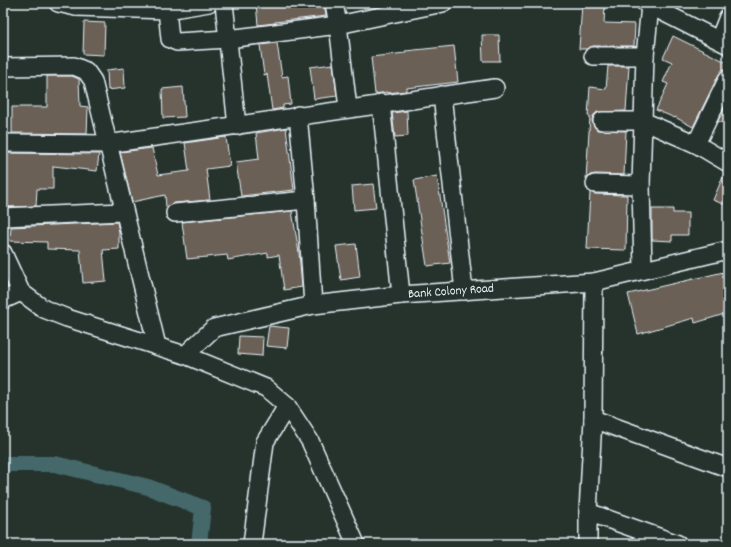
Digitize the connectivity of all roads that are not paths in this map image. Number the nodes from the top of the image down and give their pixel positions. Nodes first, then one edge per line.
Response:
1 (58, 3) edge
2 (209, 3) edge
3 (224, 3) edge
4 (334, 3) edge
5 (443, 3) edge
6 (648, 4) edge
7 (76, 5) edge
8 (166, 10) junction
9 (728, 17) edge
10 (338, 25) junction
11 (228, 39) junction
12 (723, 42) edge
13 (593, 56) dead end
14 (645, 56) junction
15 (3, 68) edge
16 (728, 78) edge
17 (495, 88) dead end
18 (442, 95) junction
19 (381, 103) junction
20 (348, 108) junction
21 (298, 115) junction
22 (602, 121) dead end
23 (643, 121) junction
24 (237, 126) junction
25 (3, 143) edge
26 (107, 144) junction
27 (696, 144) junction
28 (728, 163) edge
29 (595, 184) dead end
30 (641, 185) junction
31 (306, 200) junction
32 (123, 212) junction
33 (175, 213) dead end
34 (3, 217) edge
35 (728, 250) edge
36 (3, 253) edge
37 (643, 270) junction
38 (594, 282) junction
39 (464, 291) junction
40 (21, 292) junction
41 (401, 295) junction
42 (3, 300) edge
43 (313, 305) junction
44 (157, 346) junction
45 (185, 355) junction
46 (286, 406) junction
47 (593, 419) junction
48 (728, 468) edge
49 (588, 512) junction
50 (252, 544) edge
51 (356, 544) edge
52 (588, 544) edge
53 (678, 544) edge

1 - 7 street
2 - 8 street
3 - 11 street
4 - 10 street
5 - 10 street
6 - 12 street
6 - 14 street
7 - 8 street
8 - 11 street
9 - 12 street
10 - 11 street
10 - 20 street
11 - 24 street
13 - 14 street
14 - 23 street
15 - 26 street
16 - 27 street
17 - 18 street
18 - 19 street
18 - 39 street
19 - 20 street
19 - 41 street
20 - 21 street
21 - 24 street
21 - 31 street
22 - 23 street
23 - 27 street
23 - 30 street
24 - 26 street
25 - 26 street
26 - 32 street
27 - 28 street
29 - 30 street
30 - 37 street
31 - 33 street
31 - 43 street
32 - 34 street
32 - 44 street
35 - 37 street, Bank Colony Road
36 - 40 street
37 - 38 street, Bank Colony Road
38 - 39 street, Bank Colony Road
38 - 47 street
39 - 41 street, Bank Colony Road
40 - 42 street
40 - 44 street
41 - 43 street, Bank Colony Road
43 - 45 street, Bank Colony Road
44 - 45 street
45 - 46 street
46 - 50 street
46 - 51 street
47 - 48 street
47 - 49 street
49 - 52 street
49 - 53 street

